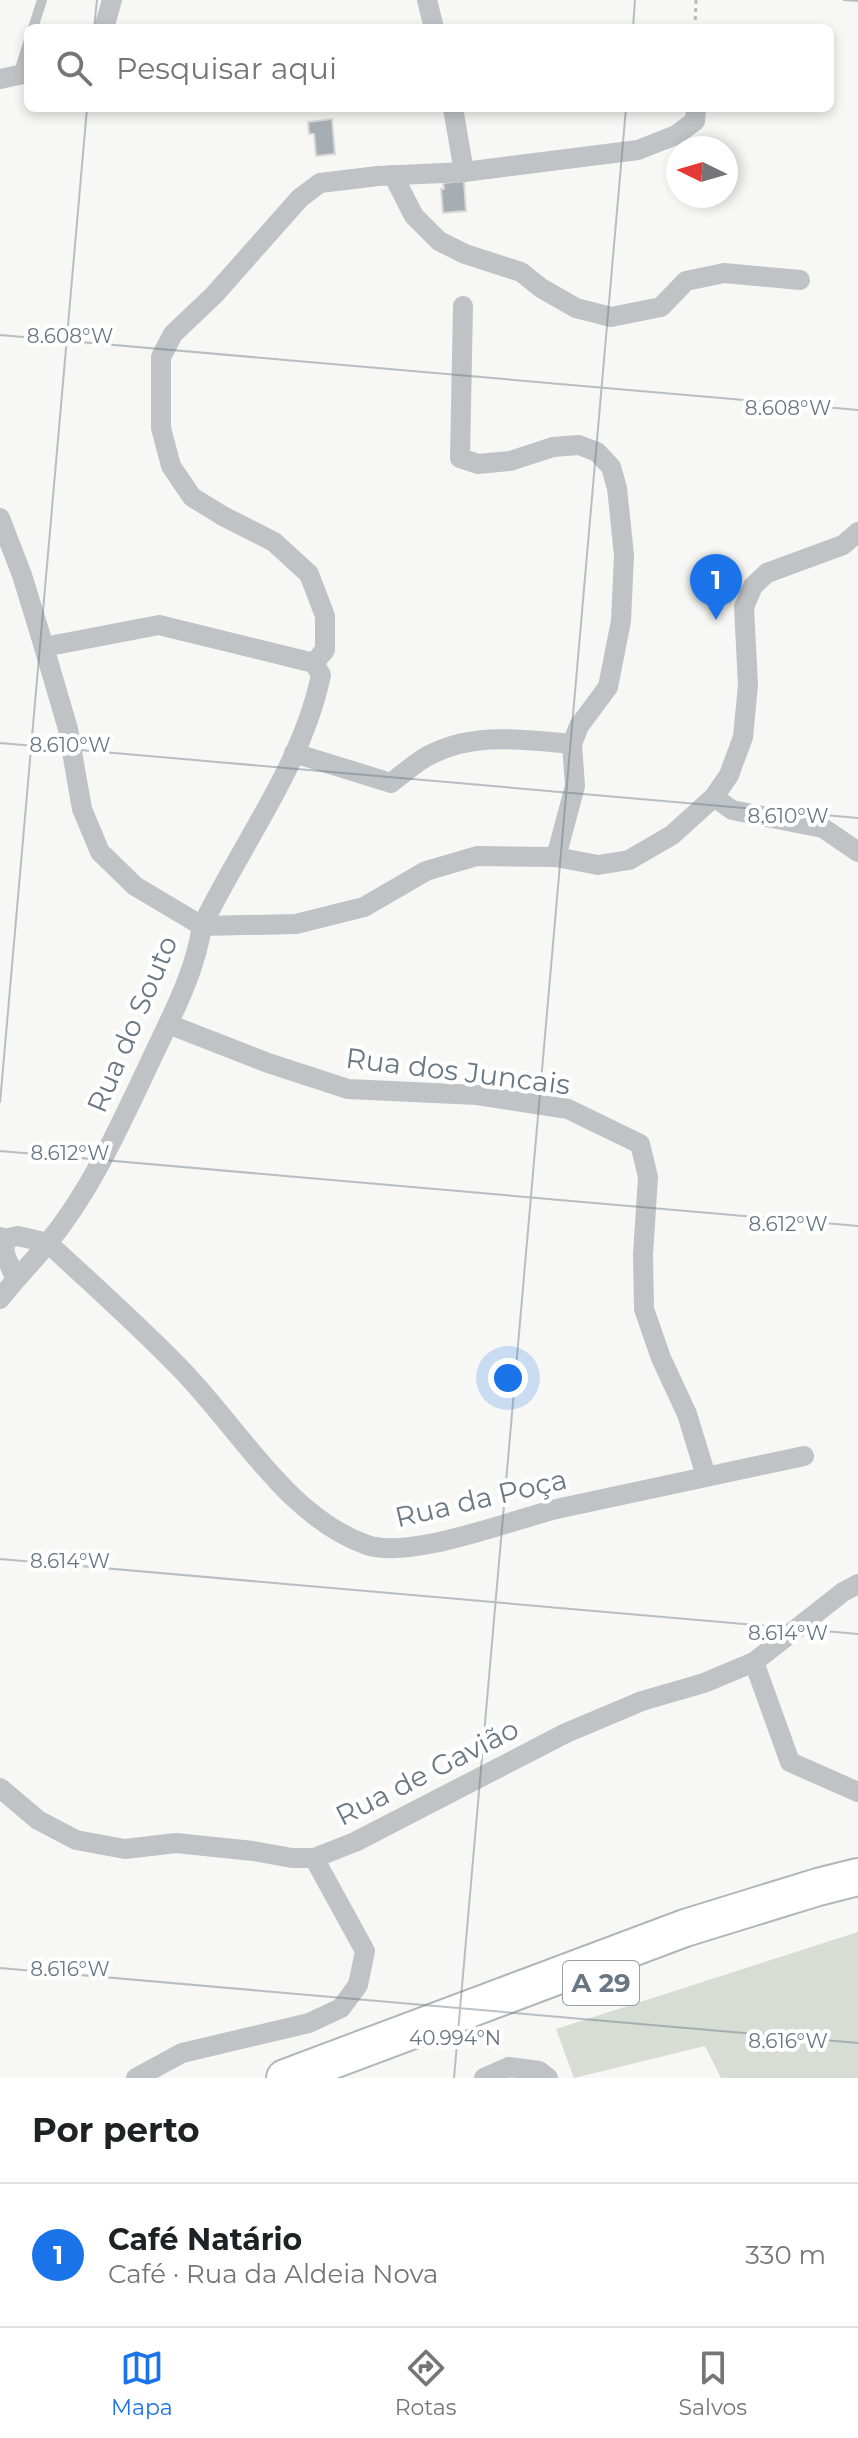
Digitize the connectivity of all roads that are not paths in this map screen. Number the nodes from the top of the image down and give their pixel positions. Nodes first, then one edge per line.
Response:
1 (42, 0) edge
2 (112, 0) edge
3 (427, 0) edge
4 (34, 24) edge
5 (105, 24) edge
6 (433, 24) edge
7 (24, 53) edge
8 (15, 76) edge
9 (454, 112) edge
10 (696, 112) edge
11 (464, 172) junction
12 (393, 175) junction
13 (800, 280) dead end
14 (463, 306) dead end
15 (0, 518) edge
16 (858, 532) edge
17 (44, 647) junction
18 (314, 663) junction
19 (572, 744) junction
20 (294, 753) junction
21 (714, 797) junction
22 (855, 844) edge
23 (556, 857) junction
24 (202, 926) junction
25 (168, 1024) junction
26 (2, 1238) edge
27 (48, 1243) junction
28 (15, 1278) junction
29 (0, 1299) edge
30 (804, 1456) dead end
31 (706, 1476) junction
32 (858, 1584) edge
33 (754, 1662) junction
34 (0, 1788) edge
35 (858, 1792) edge
36 (314, 1858) junction
37 (858, 1877) edge
38 (858, 1899) edge
39 (136, 2078) edge
40 (285, 2078) edge
41 (348, 2078) edge
42 (484, 2078) edge
43 (548, 2078) edge

1 - 4 lane
2 - 5 street
3 - 6 street
7 - 8 lane
9 - 11 street
10 - 11 street, Rua do Souto
11 - 12 street, Rua do Souto
12 - 13 street
12 - 18 street, Rua do Souto
14 - 19 street
15 - 17 street
16 - 21 street
17 - 18 street
17 - 24 street
18 - 20 street, Rua do Souto
19 - 20 street
19 - 23 street
20 - 24 street, Rua do Souto
21 - 22 street
21 - 23 street
23 - 24 street
24 - 25 street, Rua do Souto
25 - 27 street, Rua do Souto
25 - 31 street, Rua dos Juncais
26 - 27 street
26 - 28 street
27 - 28 street, Rua do Souto
27 - 31 street, Rua da Poça
28 - 29 street, Rua do Souto
30 - 31 street, Rua da Poça
32 - 33 street, Rua de Gavião
33 - 35 street
33 - 36 street, Rua de Gavião
34 - 36 street, Rua de Gavião
36 - 39 street
37 - 40 highway, A 29
38 - 41 highway, A 29
42 - 43 street

